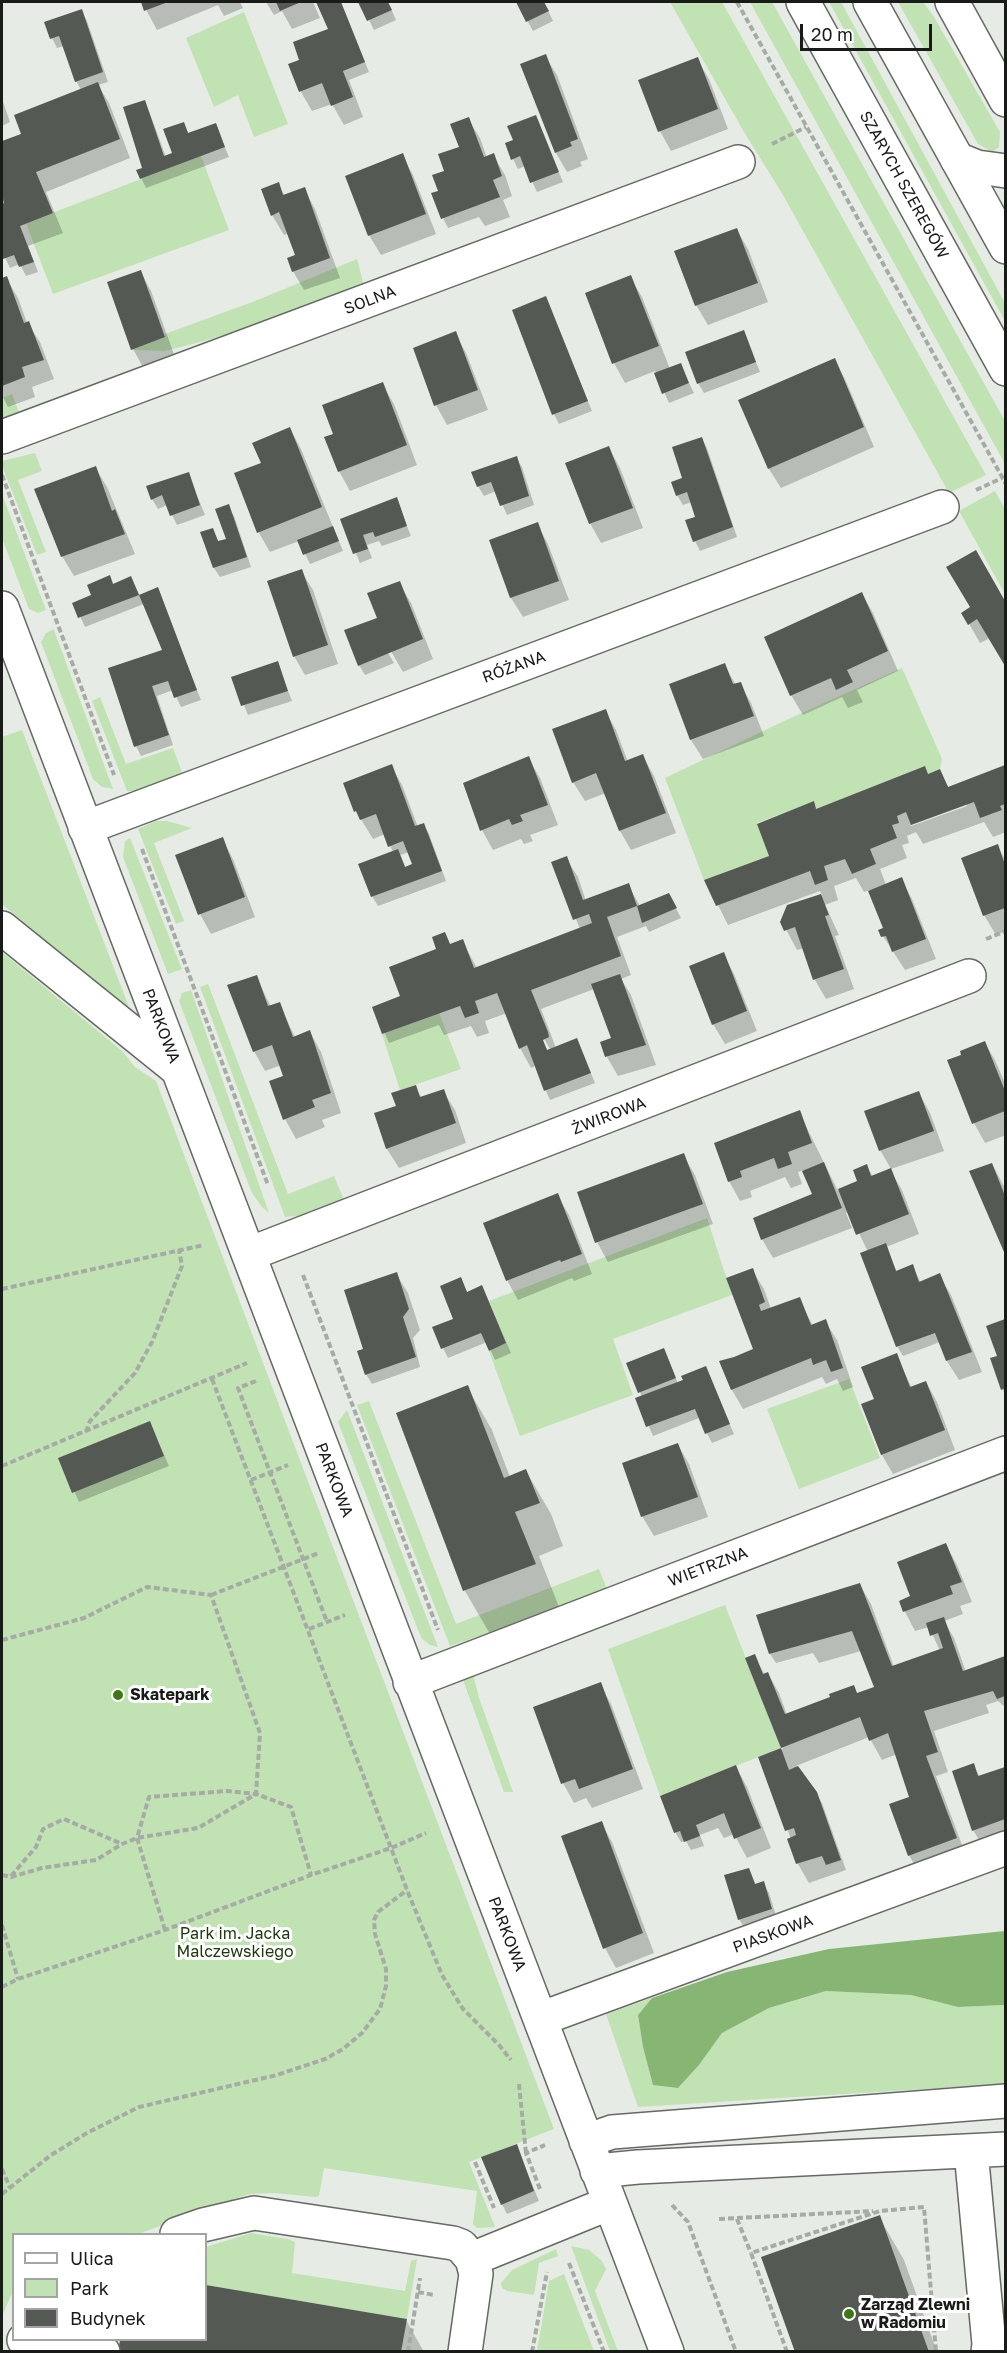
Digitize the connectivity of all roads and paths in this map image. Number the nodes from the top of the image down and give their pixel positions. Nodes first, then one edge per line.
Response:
1 (737, 2) edge
2 (803, 2) edge
3 (870, 2) edge
4 (952, 2) edge
5 (1005, 100) edge
6 (957, 159) junction
7 (738, 162) dead end
8 (1005, 171) edge
9 (1005, 247) edge
10 (1005, 369) edge
11 (2, 437) edge
12 (2, 475) edge
13 (1002, 478) junction
14 (1005, 484) edge
15 (978, 488) dead end
16 (942, 507) dead end
17 (2, 608) edge
18 (127, 811) junction
19 (85, 828) junction
20 (2, 928) edge
21 (969, 976) dead end
22 (178, 1071) junction
23 (288, 1239) junction
24 (203, 1245) junction
25 (179, 1250) junction
26 (206, 1253) dead end
27 (249, 1254) junction
28 (2, 1289) edge
29 (245, 1358) dead end
30 (212, 1378) junction
31 (258, 1380) dead end
32 (86, 1432) junction
33 (1005, 1453) edge
34 (290, 1465) dead end
35 (2, 1466) edge
36 (270, 1472) junction
37 (251, 1480) junction
38 (323, 1551) dead end
39 (303, 1558) junction
40 (284, 1566) junction
41 (211, 1595) junction
42 (327, 1622) dead end
43 (2, 1640) edge
44 (452, 1666) junction
45 (410, 1682) junction
46 (256, 1794) junction
47 (463, 1818) junction
48 (137, 1838) junction
49 (122, 1844) junction
50 (391, 1848) junction
51 (1005, 1848) edge
52 (2, 1875) edge
53 (311, 1875) junction
54 (11, 1877) junction
55 (407, 1890) junction
56 (2, 1925) edge
57 (165, 1930) junction
58 (18, 1979) junction
59 (2, 1987) edge
60 (540, 2019) junction
61 (513, 2064) dead end
62 (519, 2080) dead end
63 (1005, 2101) edge
64 (586, 2141) junction
65 (1005, 2149) edge
66 (971, 2151) junction
67 (526, 2153) dead end
68 (476, 2162) dead end
69 (638, 2167) junction
70 (2, 2169) edge
71 (597, 2171) junction
72 (10, 2188) junction
73 (2, 2194) edge
74 (610, 2203) junction
75 (880, 2211) junction
76 (498, 2216) dead end
77 (719, 2219) dead end
78 (737, 2219) junction
79 (182, 2233) edge
80 (427, 2239) junction
81 (751, 2253) junction
82 (472, 2259) junction
83 (569, 2263) dead end
84 (31, 2341) edge
85 (103, 2352) edge
86 (408, 2352) edge
87 (465, 2352) edge
88 (603, 2352) edge
89 (667, 2352) edge
90 (736, 2352) edge
91 (787, 2352) edge
92 (936, 2352) edge
93 (988, 2352) edge

1 - 13 path
2 - 10 street, SZARYCH SZEREGÓW
3 - 6 street
4 - 5 street
6 - 8 street
6 - 9 street
7 - 11 street, SOLNA
12 - 18 path
13 - 14 path
13 - 15 path
16 - 18 street, RÓŻANA
17 - 19 street, PARKOWA
18 - 19 street, RÓŻANA
18 - 23 path
19 - 22 street, PARKOWA
20 - 22 street
21 - 23 street, ŻWIROWA
22 - 27 street, PARKOWA
23 - 27 street, ŻWIROWA
23 - 44 path
24 - 25 path
24 - 26 path
24 - 27 path
25 - 28 path
25 - 32 path
27 - 45 street, PARKOWA
29 - 30 path
30 - 32 path
30 - 37 path
31 - 36 path
32 - 35 path
33 - 44 street, WIETRZNA
34 - 36 path
36 - 37 path
36 - 39 path
37 - 40 path
38 - 39 path
39 - 40 path
39 - 42 path
40 - 41 path
40 - 50 path
41 - 43 path
41 - 46 path
44 - 45 street, WIETRZNA
45 - 47 street, PARKOWA
46 - 48 path
46 - 48 path
46 - 53 path
47 - 50 path
47 - 60 street, PARKOWA
48 - 49 path
48 - 57 path
49 - 54 path
49 - 54 path
50 - 53 path
50 - 55 path
51 - 60 street, PIASKOWA
52 - 54 path
53 - 57 path
55 - 61 path
55 - 72 path
56 - 58 path
57 - 58 path
58 - 59 path
60 - 64 street, PARKOWA
62 - 67 path
63 - 64 street
64 - 71 street, PARKOWA
65 - 66 street
66 - 69 street
66 - 93 street
68 - 76 path
69 - 71 street
69 - 90 path
70 - 72 path
71 - 74 street, PARKOWA
72 - 73 path
74 - 82 street
74 - 89 street, PARKOWA
75 - 78 path
75 - 81 path
75 - 92 path
77 - 78 path
78 - 81 path
79 - 80 street
80 - 82 street
80 - 86 path
81 - 91 path
82 - 87 street
83 - 88 path
84 - 85 street

